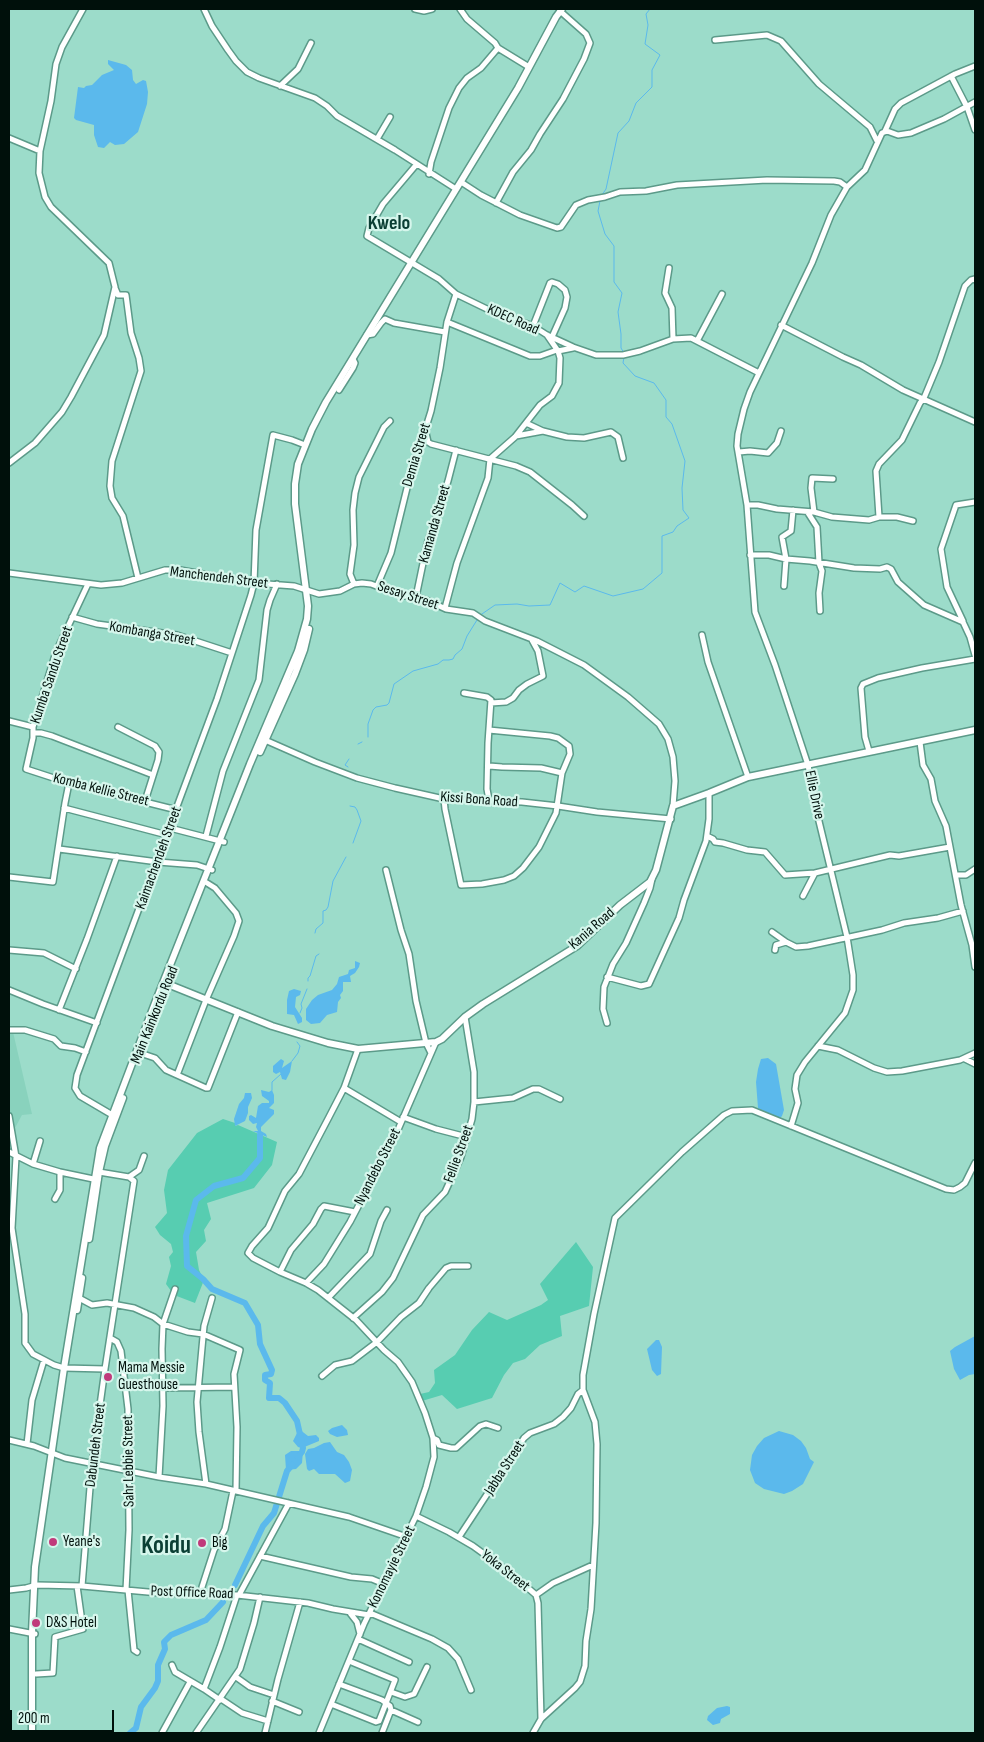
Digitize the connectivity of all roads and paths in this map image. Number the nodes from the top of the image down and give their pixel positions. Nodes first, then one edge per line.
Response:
1 (82, 9) edge
2 (204, 9) edge
3 (415, 9) edge
4 (432, 9) edge
5 (460, 9) edge
6 (561, 10) edge
7 (714, 40) dead end
8 (311, 43) dead end
9 (498, 48) junction
10 (975, 66) edge
11 (529, 67) junction
12 (951, 76) junction
13 (280, 86) junction
14 (975, 102) edge
15 (967, 107) junction
16 (390, 116) dead end
17 (975, 130) edge
18 (885, 131) junction
19 (9, 138) edge
20 (377, 139) junction
21 (877, 141) junction
22 (40, 151) junction
23 (416, 165) junction
24 (429, 174) junction
25 (460, 182) junction
26 (847, 187) junction
27 (456, 189) junction
28 (496, 202) junction
29 (412, 262) junction
30 (669, 268) dead end
31 (975, 279) edge
32 (115, 288) junction
33 (456, 294) junction
34 (722, 294) dead end
35 (447, 322) junction
36 (781, 325) junction
37 (533, 326) junction
38 (445, 332) junction
39 (367, 335) junction
40 (549, 336) junction
41 (673, 339) junction
42 (697, 342) junction
43 (574, 347) junction
44 (557, 351) junction
45 (353, 359) junction
46 (759, 373) junction
47 (339, 390) dead end
48 (924, 398) junction
49 (390, 420) dead end
50 (975, 422) edge
51 (526, 423) junction
52 (425, 429) junction
53 (543, 431) junction
54 (781, 431) dead end
55 (515, 436) junction
56 (305, 445) junction
57 (456, 450) junction
58 (739, 452) junction
59 (623, 458) dead end
60 (490, 460) junction
61 (9, 463) edge
62 (833, 479) dead end
63 (975, 502) edge
64 (747, 505) junction
65 (792, 510) junction
66 (811, 513) junction
67 (584, 516) dead end
68 (879, 517) junction
69 (913, 521) dead end
70 (750, 555) junction
71 (786, 559) junction
72 (820, 563) junction
73 (9, 573) edge
74 (138, 578) junction
75 (254, 582) junction
76 (88, 584) junction
77 (277, 584) junction
78 (354, 584) junction
79 (377, 586) junction
80 (784, 586) dead end
81 (307, 589) junction
82 (416, 597) junction
83 (445, 608) junction
84 (820, 611) dead end
85 (72, 617) junction
86 (963, 622) junction
87 (702, 635) dead end
88 (532, 639) junction
89 (232, 653) junction
90 (975, 655) edge
91 (975, 659) edge
92 (464, 693) dead end
93 (491, 703) junction
94 (9, 721) edge
95 (118, 727) dead end
96 (33, 730) junction
97 (489, 730) junction
98 (975, 730) edge
99 (267, 731) junction
100 (265, 740) junction
101 (920, 742) junction
102 (869, 751) junction
103 (252, 765) junction
104 (808, 765) junction
105 (489, 766) junction
106 (26, 769) joint
107 (562, 773) junction
108 (153, 775) junction
109 (748, 777) junction
110 (69, 783) junction
111 (709, 793) junction
112 (444, 799) junction
113 (145, 800) junction
114 (489, 800) junction
115 (558, 806) junction
116 (673, 806) junction
117 (64, 808) junction
118 (176, 810) junction
119 (671, 819) junction
120 (170, 828) junction
121 (167, 835) junction
122 (206, 836) junction
123 (707, 836) junction
124 (222, 841) junction
125 (950, 847) junction
126 (59, 849) junction
127 (117, 856) junction
128 (158, 862) junction
129 (975, 869) edge
130 (211, 870) junction
131 (386, 870) dead end
132 (830, 870) junction
133 (815, 873) junction
134 (956, 875) junction
135 (9, 877) edge
136 (652, 879) junction
137 (208, 883) junction
138 (803, 896) dead end
139 (964, 911) junction
140 (193, 915) junction
141 (772, 932) dead end
142 (847, 937) junction
143 (786, 942) junction
144 (9, 950) edge
145 (774, 950) dead end
146 (975, 967) edge
147 (76, 969) junction
148 (607, 978) junction
149 (166, 983) junction
150 (9, 990) edge
151 (206, 1000) junction
152 (59, 1010) junction
153 (238, 1012) junction
154 (465, 1017) junction
155 (97, 1023) junction
156 (607, 1023) dead end
157 (9, 1030) edge
158 (147, 1030) junction
159 (436, 1042) junction
160 (426, 1043) junction
161 (818, 1046) junction
162 (358, 1049) junction
163 (86, 1052) junction
164 (140, 1053) junction
165 (431, 1053) junction
166 (975, 1053) edge
167 (965, 1059) junction
168 (975, 1062) edge
169 (178, 1075) junction
170 (126, 1084) junction
171 (344, 1088) junction
172 (560, 1099) dead end
173 (474, 1102) junction
174 (9, 1116) edge
175 (113, 1116) junction
176 (402, 1119) junction
177 (791, 1126) junction
178 (467, 1137) junction
179 (40, 1141) dead end
180 (9, 1152) edge
181 (144, 1156) dead end
182 (16, 1157) junction
183 (975, 1163) edge
184 (33, 1164) junction
185 (60, 1172) junction
186 (99, 1172) junction
187 (130, 1176) junction
188 (96, 1180) junction
189 (55, 1199) dead end
190 (387, 1210) dead end
191 (355, 1212) junction
192 (468, 1266) dead end
193 (82, 1267) junction
194 (280, 1272) junction
195 (306, 1283) junction
196 (175, 1289) dead end
197 (212, 1298) dead end
198 (328, 1298) junction
199 (77, 1299) junction
200 (115, 1305) junction
201 (353, 1318) junction
202 (164, 1324) junction
203 (203, 1334) junction
204 (110, 1338) junction
205 (377, 1342) junction
206 (44, 1360) junction
207 (66, 1368) junction
208 (105, 1369) junction
209 (322, 1376) dead end
210 (234, 1387) junction
211 (163, 1388) junction
212 (198, 1389) junction
213 (583, 1390) junction
214 (498, 1428) dead end
215 (433, 1438) junction
216 (9, 1440) edge
217 (27, 1444) junction
218 (53, 1454) junction
219 (92, 1462) junction
220 (128, 1470) junction
221 (160, 1477) junction
222 (206, 1484) junction
223 (235, 1491) junction
224 (289, 1503) junction
225 (416, 1516) junction
226 (407, 1537) junction
227 (459, 1537) junction
228 (260, 1556) junction
229 (593, 1565) junction
230 (384, 1584) junction
231 (35, 1585) junction
232 (80, 1586) junction
233 (202, 1587) dead end
234 (9, 1590) edge
235 (127, 1590) junction
236 (238, 1595) junction
237 (536, 1595) junction
238 (260, 1597) junction
239 (300, 1602) junction
240 (352, 1613) junction
241 (370, 1614) junction
242 (364, 1624) junction
243 (9, 1629) edge
244 (33, 1633) junction
245 (359, 1636) junction
246 (137, 1652) dead end
247 (349, 1661) junction
248 (409, 1662) dead end
249 (172, 1665) dead end
250 (427, 1667) dead end
251 (236, 1677) junction
252 (35, 1678) junction
253 (190, 1682) junction
254 (340, 1684) junction
255 (204, 1689) junction
256 (471, 1690) dead end
257 (391, 1692) junction
258 (274, 1695) junction
259 (220, 1700) junction
260 (272, 1701) junction
261 (387, 1702) junction
262 (331, 1704) junction
263 (391, 1710) junction
264 (299, 1712) dead end
265 (541, 1719) junction
266 (268, 1721) junction
267 (418, 1722) dead end
268 (34, 1733) edge
269 (162, 1733) edge
270 (196, 1733) edge
271 (266, 1733) edge
272 (319, 1733) edge
273 (382, 1733) edge
274 (533, 1733) edge

1 - 22 street
2 - 13 street
3 - 4 street
5 - 9 street
6 - 11 main road
6 - 28 street
7 - 21 street
8 - 13 street
9 - 11 street
9 - 24 street
10 - 12 street, Ellie Drive
11 - 25 main road
12 - 15 street
12 - 18 street, Ellie Drive
13 - 20 street
14 - 15 street
15 - 17 street
15 - 18 street
16 - 20 street
18 - 21 street, Ellie Drive
19 - 22 street
20 - 23 street
21 - 26 street, Ellie Drive
22 - 32 street
23 - 24 street
23 - 29 street, KDEC Road
24 - 27 street
25 - 27 main road
25 - 28 street
26 - 28 street
26 - 36 street, Ellie Drive
27 - 29 main road
29 - 33 street, KDEC Road
29 - 39 main road
30 - 41 street
31 - 48 street
32 - 61 street
32 - 74 street
33 - 35 street, Demia Street
33 - 37 street, KDEC Road
34 - 42 street
35 - 38 street, Demia Street
35 - 44 street
36 - 46 street, Ellie Drive
36 - 48 street
37 - 40 street, KDEC Road
37 - 40 street
38 - 39 street
38 - 52 street, Demia Street
39 - 45 main road
40 - 43 street, KDEC Road
40 - 44 street
41 - 42 street
41 - 43 street, KDEC Road
42 - 46 street
43 - 44 street
44 - 51 street
45 - 47 street
45 - 56 main road
46 - 58 street, Ellie Drive
48 - 50 street
48 - 68 street
49 - 78 street
51 - 53 street
51 - 55 street
52 - 57 street
52 - 79 street, Demia Street
53 - 55 street
53 - 59 street
54 - 58 street
55 - 60 street
56 - 75 street, Kaimachendeh Street
56 - 81 main road
57 - 60 street
57 - 82 street, Kamanda Street
58 - 64 street, Ellie Drive
60 - 67 street
60 - 83 street
62 - 66 street
63 - 86 street
64 - 65 street
64 - 70 street, Ellie Drive
65 - 66 street
65 - 71 street
66 - 68 street
66 - 72 street
68 - 69 street
70 - 71 street
70 - 104 street, Ellie Drive
71 - 72 street
71 - 80 street
72 - 84 street
72 - 86 street
73 - 76 street, Manchendeh Street
74 - 75 street, Manchendeh Street
74 - 76 street, Manchendeh Street
75 - 77 street, Manchendeh Street
75 - 89 street, Kaimachendeh Street
76 - 85 street, Kumba Sandu Street
77 - 81 street, Manchendeh Street
77 - 122 street
78 - 79 street, Sesay Street
78 - 81 street, Sesay Street
79 - 82 street, Sesay Street
81 - 99 main road
82 - 83 street, Sesay Street
83 - 88 street, Sesay Street
85 - 89 street, Kombanga Street
85 - 96 street, Kumba Sandu Street
86 - 90 street
87 - 109 street
88 - 93 street
88 - 116 street, Sesay Street
89 - 118 street, Kaimachendeh Street
91 - 102 street
92 - 93 street
93 - 97 street
94 - 96 street
95 - 108 street
96 - 106 street, Kumba Sandu Street
96 - 108 street
97 - 105 street
97 - 107 street
98 - 101 main road
99 - 100 main road
99 - 103 main road
100 - 103 main road
100 - 112 street, Kissi Bona Road
101 - 102 main road
101 - 125 street
102 - 104 main road
103 - 124 main road
104 - 109 main road
104 - 132 street, Ellie Drive
105 - 107 street
105 - 114 street
106 - 110 street, Komba Kellie Street
107 - 115 street
108 - 113 street
109 - 111 main road
110 - 113 street, Komba Kellie Street
110 - 117 street
111 - 116 main road
111 - 123 street
112 - 114 street, Kissi Bona Road
112 - 115 street
113 - 118 street, Komba Kellie Street
114 - 115 street, Kissi Bona Road
115 - 119 street, Kissi Bona Road
116 - 119 main road, Kania Road
117 - 121 street
117 - 126 street
118 - 120 street, Kaimachendeh Street
119 - 136 main road, Kania Road
120 - 121 street, Kaimachendeh Street
120 - 122 street
121 - 128 street, Kaimachendeh Street
122 - 124 street
123 - 133 street
123 - 148 street
124 - 130 main road
125 - 132 street
125 - 134 street
126 - 127 street
126 - 135 street
127 - 128 street
127 - 147 street
128 - 130 street
128 - 155 street, Kaimachendeh Street
129 - 134 street
130 - 137 main road, Main Kainkordu Road
130 - 140 main road
131 - 160 street
132 - 133 street
132 - 142 street, Ellie Drive
133 - 138 street
134 - 139 street
136 - 148 street
136 - 154 main road, Kania Road
137 - 140 main road, Main Kainkordu Road
137 - 151 street
139 - 142 street
139 - 146 street
140 - 149 main road, Main Kainkordu Road
141 - 143 street
142 - 143 street
142 - 161 street, Ellie Drive
143 - 145 street
144 - 147 street
147 - 152 street
148 - 156 street
149 - 151 main road
149 - 158 main road, Main Kainkordu Road
150 - 152 street
151 - 153 main road
151 - 169 street
152 - 155 street
153 - 162 main road
153 - 169 street
154 - 159 main road, Kania Road
154 - 173 street, Fellie Street
155 - 163 street, Kaimachendeh Street
157 - 163 street
158 - 164 main road, Main Kainkordu Road
158 - 170 main road
159 - 160 main road
159 - 165 street, Nyandebo Street
160 - 162 main road
160 - 165 street
161 - 167 street
161 - 177 street, Ellie Drive
162 - 171 street
163 - 175 street, Kaimachendeh Street
164 - 169 street
164 - 170 main road, Main Kainkordu Road
165 - 176 street, Nyandebo Street
166 - 167 street
167 - 168 street
170 - 175 main road
171 - 176 street
171 - 194 street, Konomayie Street
172 - 173 street
173 - 178 street, Fellie Street
174 - 182 street
175 - 186 main road
175 - 188 main road
176 - 178 street
176 - 191 street, Nyandebo Street
177 - 183 street
177 - 213 street
178 - 201 street, Fellie Street
179 - 184 street
180 - 182 street
181 - 187 street
182 - 184 street
182 - 206 street
184 - 185 street
185 - 188 street
185 - 189 street
186 - 187 street
186 - 188 main road
187 - 200 street, Dabundeh Street
188 - 193 main road
188 - 193 main road
190 - 198 street
191 - 194 street
191 - 195 street, Nyandebo Street
192 - 205 street
193 - 199 main road
194 - 195 street, Konomayie Street
195 - 198 street, Konomayie Street
196 - 202 street
197 - 203 street
198 - 201 street, Konomayie Street
199 - 200 street
199 - 207 main road
200 - 202 street
200 - 204 street, Dabundeh Street
201 - 205 street, Konomayie Street
202 - 203 street
202 - 211 street
203 - 210 street
203 - 212 street
204 - 208 street, Dabundeh Street
204 - 220 street, Sahr Lebbie Street
205 - 209 street
205 - 215 street, Konomayie Street
206 - 207 street
206 - 217 street
207 - 208 street
207 - 218 main road
208 - 219 street, Dabundeh Street
210 - 212 street
210 - 223 street
211 - 212 street
211 - 221 street
212 - 222 street
213 - 227 street, Jabba Street
213 - 229 street
214 - 215 street
215 - 225 street, Konomayie Street
216 - 217 street
217 - 218 street
218 - 219 street
218 - 231 main road
219 - 220 street
219 - 232 street, Dabundeh Street
220 - 221 street
220 - 235 street, Sahr Lebbie Street
221 - 222 street
222 - 223 street
223 - 224 street
223 - 233 street
224 - 226 street
224 - 228 street
225 - 226 street, Konomayie Street
225 - 227 street, Yoka Street
226 - 230 street, Konomayie Street
227 - 237 street, Yoka Street
228 - 230 street
228 - 236 street
229 - 237 street
229 - 265 street
230 - 241 street, Konomayie Street
231 - 232 street, Post Office Road
231 - 234 street, Post Office Road
231 - 244 main road
232 - 235 street, Post Office Road
232 - 252 street, Dabundeh Street
235 - 236 street, Post Office Road
235 - 246 street, Sahr Lebbie Street
236 - 238 street, Post Office Road
236 - 255 street
237 - 265 street, Yoka Street
238 - 239 street, Post Office Road
238 - 251 street
239 - 240 street, Post Office Road
239 - 258 street
240 - 241 street, Post Office Road
240 - 242 street
240 - 245 street
241 - 242 street, Konomayie Street
241 - 256 street, Post Office Road
242 - 245 street, Konomayie Street
243 - 244 street
244 - 252 main road
245 - 247 street, Konomayie Street
245 - 248 street
247 - 254 street, Konomayie Street
247 - 257 street
249 - 253 street
250 - 257 street
251 - 258 street
251 - 259 street
252 - 268 main road
253 - 255 street
253 - 269 street
254 - 261 street
254 - 262 street, Konomayie Street
255 - 259 street
257 - 261 street
258 - 260 street
259 - 266 street
259 - 270 street
260 - 264 street
260 - 266 street
261 - 262 street
261 - 263 street
262 - 272 street, Konomayie Street
263 - 267 street
263 - 273 street
265 - 274 street
266 - 271 street

